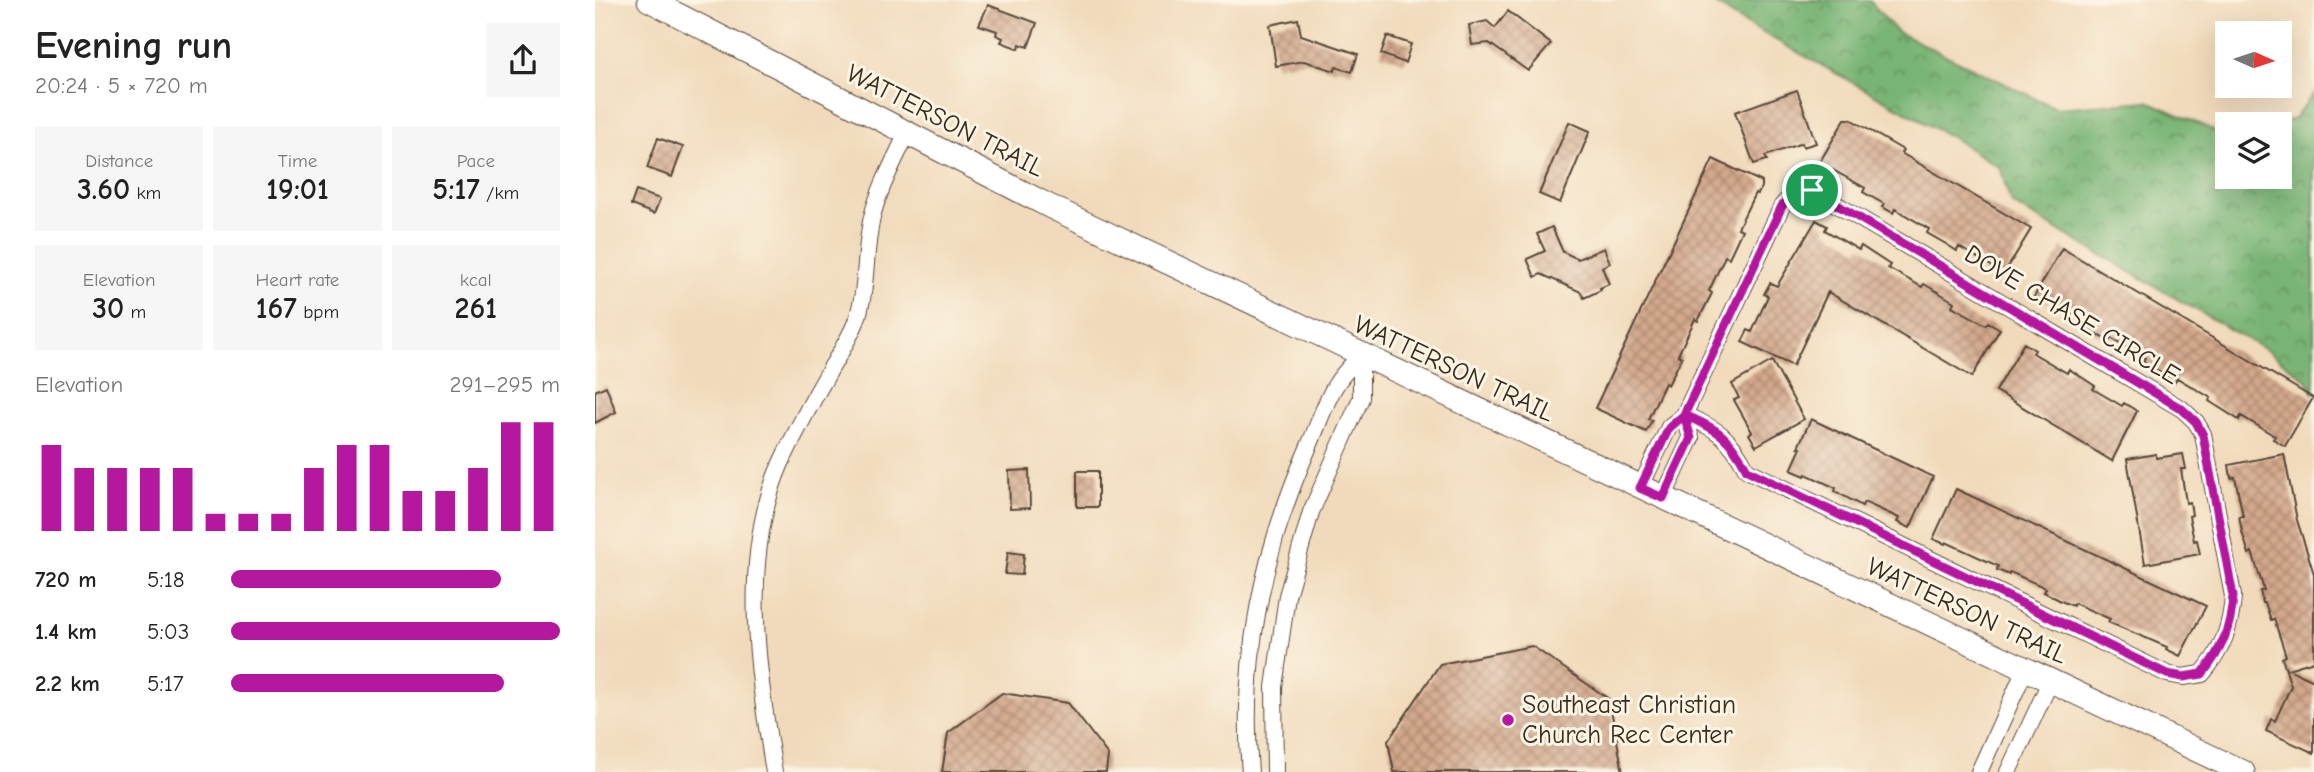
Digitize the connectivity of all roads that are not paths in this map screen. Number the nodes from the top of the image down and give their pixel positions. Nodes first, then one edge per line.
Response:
1 (649, 0) edge
2 (907, 133) junction
3 (1361, 355) junction
4 (1684, 415) junction
5 (1640, 488) junction
6 (1663, 498) junction
7 (2025, 670) junction
8 (2050, 682) junction
9 (775, 772) edge
10 (1250, 772) edge
11 (1275, 772) edge
12 (1979, 772) edge
13 (2008, 772) edge
14 (2243, 772) edge

1 - 2 main road, WATTERSON TRAIL
2 - 3 main road, WATTERSON TRAIL
2 - 9 street
3 - 5 main road, WATTERSON TRAIL
3 - 10 street
3 - 11 street
4 - 4 street, DOVE CHASE CIRCLE
4 - 5 street, DOVE CHASE CIRCLE
4 - 6 street, DOVE CHASE CIRCLE
5 - 6 main road, WATTERSON TRAIL
6 - 7 main road, WATTERSON TRAIL
7 - 8 main road, WATTERSON TRAIL
7 - 12 street
8 - 13 street
8 - 14 main road, WATTERSON TRAIL

